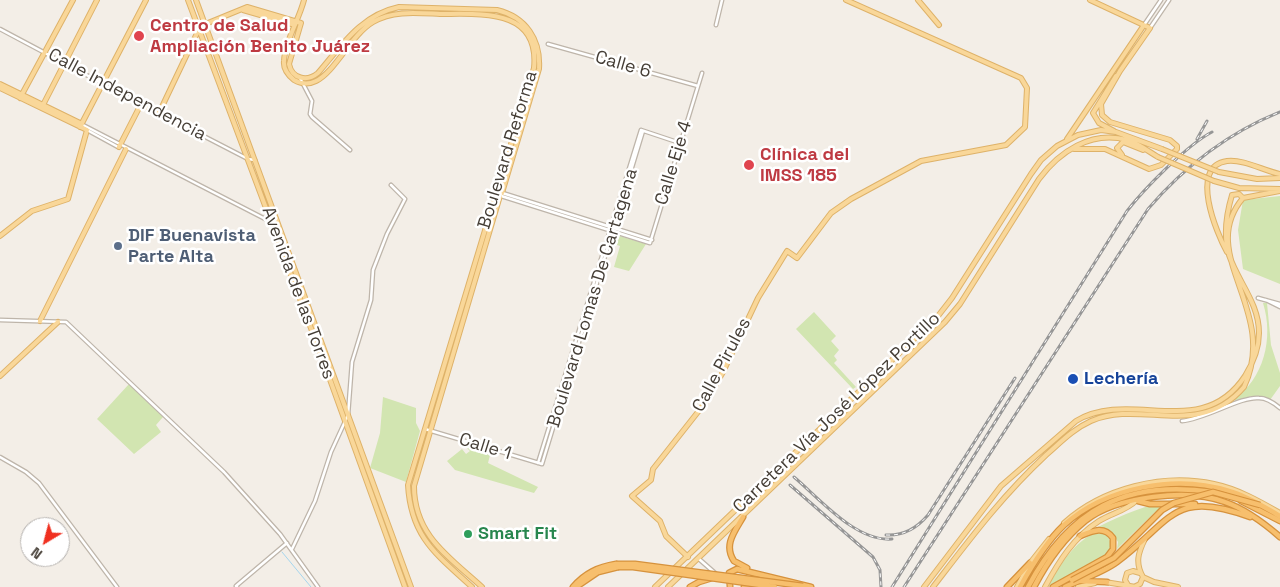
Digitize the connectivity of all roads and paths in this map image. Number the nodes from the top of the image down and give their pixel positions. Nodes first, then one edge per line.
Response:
1 (73, 0) edge
2 (97, 0) edge
3 (146, 0) edge
4 (188, 0) edge
5 (196, 0) edge
6 (304, 0) edge
7 (722, 0) edge
8 (846, 0) edge
9 (918, 0) edge
10 (1090, 0) edge
11 (1161, 0) edge
12 (1169, 0) edge
13 (424, 8) junction
14 (423, 13) junction
15 (298, 24) junction
16 (716, 24) dead end
17 (206, 25) junction
18 (939, 25) dead end
19 (1144, 25) junction
20 (199, 28) junction
21 (1150, 28) junction
22 (0, 29) edge
23 (548, 44) dead end
24 (45, 52) junction
25 (1123, 58) junction
26 (64, 62) junction
27 (1120, 71) junction
28 (702, 73) dead end
29 (300, 77) junction
30 (102, 82) junction
31 (0, 84) edge
32 (303, 84) junction
33 (698, 86) junction
34 (0, 88) edge
35 (21, 96) junction
36 (141, 104) junction
37 (43, 105) junction
38 (159, 113) junction
39 (81, 126) junction
40 (87, 130) junction
41 (1116, 132) junction
42 (1066, 140) junction
43 (680, 143) junction
44 (122, 147) junction
45 (1070, 149) junction
46 (350, 150) dead end
47 (1150, 153) junction
48 (248, 159) junction
49 (255, 160) junction
50 (1132, 162) junction
51 (1280, 176) edge
52 (1220, 183) junction
53 (391, 185) dead end
54 (1280, 190) edge
55 (496, 193) junction
56 (1019, 193) junction
57 (501, 194) junction
58 (1232, 195) junction
59 (1026, 198) junction
60 (1244, 198) junction
61 (272, 223) junction
62 (612, 230) junction
63 (0, 236) edge
64 (1229, 256) junction
65 (1236, 256) dead end
66 (1254, 291) dead end
67 (1258, 298) junction
68 (949, 302) junction
69 (1260, 305) dead end
70 (1280, 306) edge
71 (957, 308) junction
72 (0, 320) edge
73 (40, 321) junction
74 (58, 322) junction
75 (1256, 368) dead end
76 (0, 376) edge
77 (1280, 408) edge
78 (348, 415) junction
79 (1182, 419) junction
80 (345, 423) junction
81 (423, 428) junction
82 (429, 430) junction
83 (0, 457) edge
84 (540, 464) joint
85 (1137, 500) junction
86 (1207, 505) junction
87 (1260, 505) junction
88 (1280, 514) edge
89 (743, 517) junction
90 (1280, 521) edge
91 (1260, 522) junction
92 (970, 525) junction
93 (977, 530) junction
94 (1147, 535) junction
95 (1080, 536) junction
96 (1280, 537) edge
97 (288, 543) junction
98 (292, 549) junction
99 (688, 556) junction
100 (698, 559) junction
101 (1030, 563) junction
102 (617, 566) junction
103 (1140, 572) junction
104 (777, 577) junction
105 (1143, 577) junction
106 (715, 578) junction
107 (1073, 582) edge
108 (1107, 582) joint
109 (237, 586) edge
110 (731, 586) edge
111 (752, 586) edge
112 (802, 586) edge
113 (1056, 586) edge
114 (1134, 586) edge
115 (117, 587) edge
116 (318, 587) edge
117 (405, 587) edge
118 (411, 587) edge
119 (472, 587) edge
120 (482, 587) edge
121 (575, 587) edge
122 (655, 587) edge
123 (668, 587) edge
124 (690, 587) edge
125 (744, 587) edge
126 (758, 587) edge
127 (775, 587) edge
128 (810, 587) edge
129 (924, 587) edge
130 (933, 587) edge
131 (1007, 587) edge
132 (1019, 587) edge
133 (1028, 587) edge
134 (1034, 587) edge
135 (1045, 587) edge
136 (1064, 587) edge
137 (1178, 587) edge

1 - 24 main road
2 - 26 main road
3 - 30 main road
4 - 20 main road, Avenida de las Torres
5 - 17 main road, Avenida de las Torres
6 - 15 main road
7 - 16 street
8 - 99 main road, Calle Pirules
9 - 18 main road
10 - 19 main road
11 - 19 street
12 - 21 street
13 - 14 street
13 - 29 main road, Boulevard Reforma
13 - 57 main road, Boulevard Reforma
14 - 32 main road, Boulevard Reforma
14 - 55 main road, Boulevard Reforma
15 - 17 main road
15 - 29 main road
15 - 32 main road
17 - 20 main road
17 - 49 main road, Avenida de las Torres
19 - 21 main road
19 - 25 main road
20 - 38 main road
20 - 48 main road, Avenida de las Torres
21 - 27 main road
22 - 24 street, Calle Independencia
23 - 33 street, Calle 6
24 - 26 street, Calle Independencia
24 - 35 main road
25 - 27 main road
25 - 42 main road
26 - 30 street, Calle Independencia
26 - 37 main road
27 - 41 main road
27 - 50 main road
28 - 33 street, Calle Eje 4
29 - 32 street
30 - 36 street, Calle Independencia
30 - 39 main road
31 - 35 main road
32 - 46 street
33 - 43 street, Calle Eje 4
34 - 35 main road
35 - 37 main road
35 - 39 main road
36 - 38 main road, Calle Independencia
36 - 44 main road
37 - 39 main road
38 - 48 street, Calle Independencia
39 - 40 main road
39 - 44 street
40 - 44 street
40 - 63 main road
41 - 42 main road, Carretera Vía José López Portillo
41 - 51 main road, Carretera Vía José López Portillo, bridge
42 - 56 main road, Carretera Vía José López Portillo
43 - 62 street, Calle Eje 4
43 - 62 street, Boulevard Lomas De Cartagena
44 - 61 street
44 - 73 main road
45 - 47 main road, Carretera Vía José López Portillo
45 - 50 main road
45 - 59 main road, Carretera Vía José López Portillo
47 - 50 main road
47 - 52 main road, Carretera Vía José López Portillo, bridge
48 - 49 street, Calle Independencia
48 - 61 main road, Avenida de las Torres
49 - 78 main road, Avenida de las Torres
51 - 64 main road
52 - 54 main road, Carretera Vía José López Portillo
52 - 58 main road
53 - 78 street
54 - 60 main road
55 - 57 street
55 - 81 main road, Boulevard Reforma
56 - 59 main road
56 - 68 main road, Carretera Vía José López Portillo
57 - 62 street
57 - 82 main road, Boulevard Reforma
58 - 60 main road
58 - 64 main road
59 - 71 main road, Carretera Vía José López Portillo
60 - 65 main road
61 - 80 main road, Avenida de las Torres
62 - 84 street, Boulevard Lomas De Cartagena
64 - 92 main road
66 - 67 main road
67 - 69 main road
67 - 70 street
68 - 71 main road
68 - 99 main road, Carretera Vía José López Portillo
71 - 89 main road, Carretera Vía José López Portillo
72 - 73 street
73 - 74 street
74 - 76 main road
74 - 97 street
75 - 79 main road
77 - 79 street
78 - 80 street
78 - 118 main road, Avenida de las Torres
79 - 93 main road
80 - 98 street
80 - 117 main road, Avenida de las Torres
81 - 82 street, Calle 1
81 - 119 main road, Boulevard Reforma
82 - 84 street, Calle 1
82 - 120 main road, Boulevard Reforma
83 - 115 street
85 - 86 highway
85 - 91 highway
85 - 95 main road
85 - 134 highway
86 - 91 highway
86 - 94 highway
87 - 88 highway
87 - 107 highway, bridge
87 - 132 highway, bridge
88 - 101 main road
89 - 100 main road, Carretera Vía José López Portillo
89 - 104 highway
90 - 133 highway
91 - 96 highway
92 - 93 main road
92 - 129 main road
93 - 130 main road
94 - 103 main road
94 - 107 highway
95 - 113 highway
95 - 135 main road
97 - 98 street
97 - 109 street
98 - 116 street
99 - 122 main road, Carretera Vía José López Portillo
100 - 110 street
100 - 123 main road, Carretera Vía José López Portillo
101 - 131 highway
101 - 132 main road
102 - 106 highway, bridge
102 - 112 highway, bridge
102 - 121 highway
103 - 105 main road
103 - 114 main road
104 - 110 highway
104 - 112 highway, bridge
105 - 114 main road
105 - 137 main road
106 - 124 highway
106 - 127 highway, bridge
107 - 108 highway
107 - 113 highway
107 - 136 highway
107 - 136 highway
108 - 114 main road
111 - 125 highway
111 - 126 highway, bridge
112 - 128 highway, bridge

